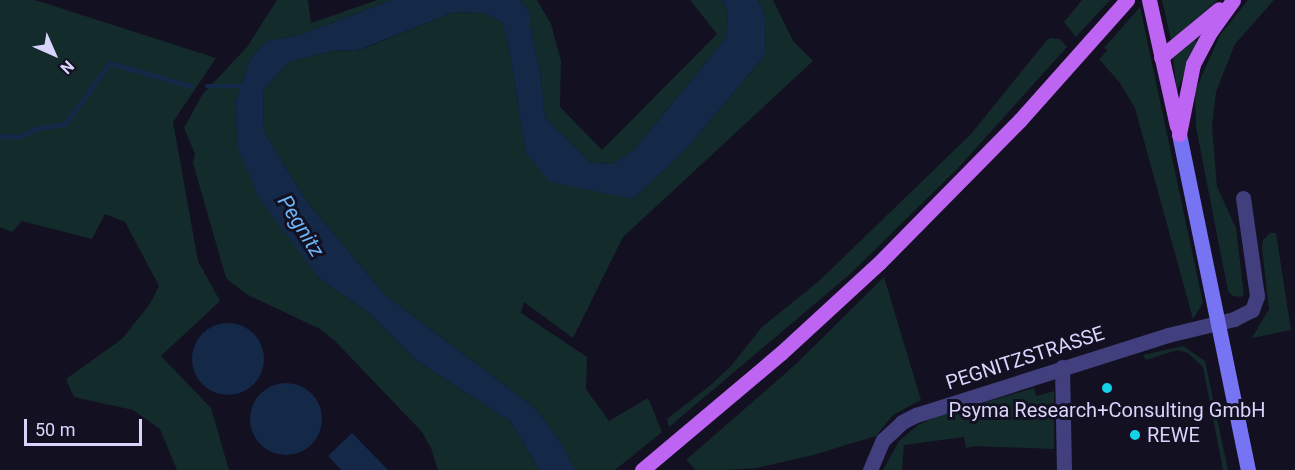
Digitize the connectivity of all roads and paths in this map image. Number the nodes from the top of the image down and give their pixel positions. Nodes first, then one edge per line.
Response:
1 (1127, 0) edge
2 (1149, 0) edge
3 (1231, 0) edge
4 (1160, 51) junction
5 (1179, 134) junction
6 (1243, 198) dead end
7 (1219, 322) junction
8 (1062, 367) junction
9 (642, 470) edge
10 (870, 470) edge
11 (1064, 470) edge
12 (1248, 470) edge

1 - 9 main road
2 - 4 main road
3 - 4 main road
3 - 5 main road
4 - 5 main road
5 - 7 main road
6 - 7 street, PEGNITZSTRASSE
7 - 8 street, PEGNITZSTRASSE
7 - 12 main road
8 - 10 street, PEGNITZSTRASSE
8 - 11 street

